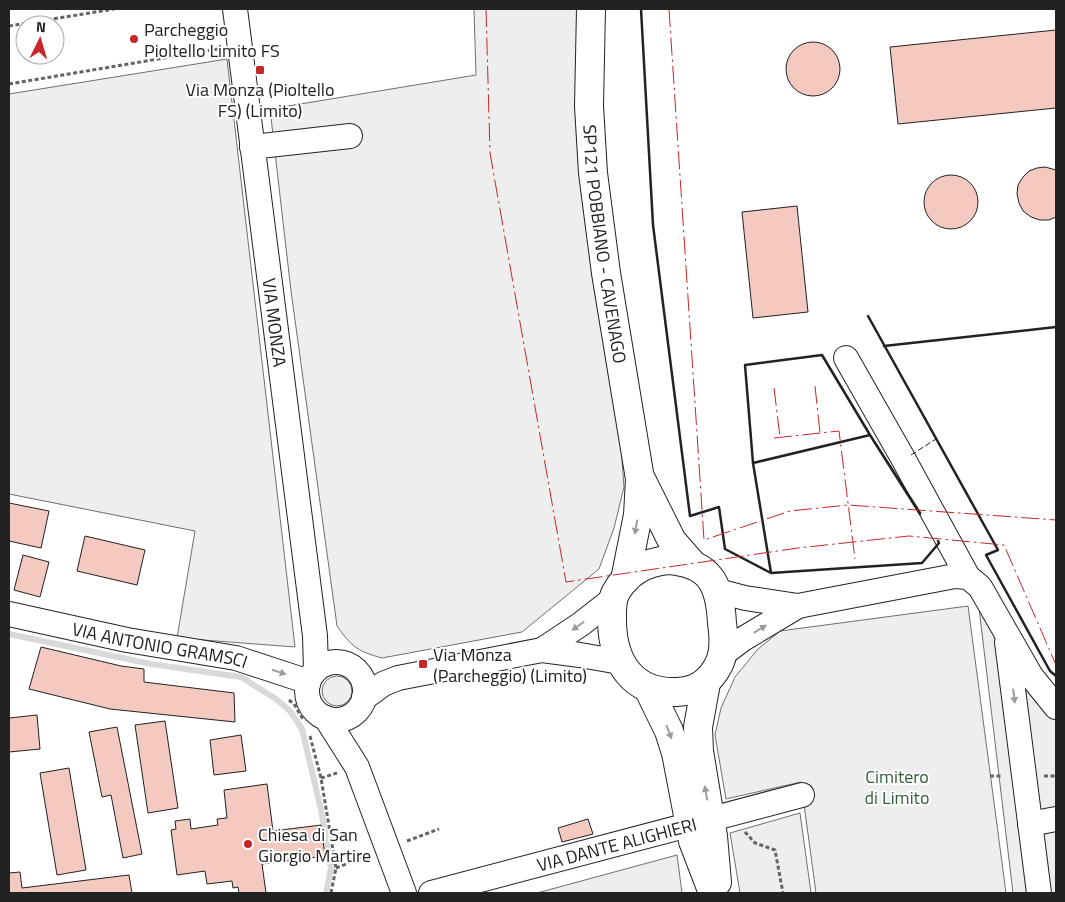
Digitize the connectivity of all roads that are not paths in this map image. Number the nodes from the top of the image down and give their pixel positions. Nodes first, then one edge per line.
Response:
1 (235, 9) edge
2 (591, 9) edge
3 (350, 136) dead end
4 (252, 147) junction
5 (846, 358) dead end
6 (640, 479) junction
7 (693, 565) junction
8 (968, 577) junction
9 (619, 590) junction
10 (718, 591) junction
11 (798, 606) junction
12 (9, 614) edge
13 (1006, 630) junction
14 (542, 650) junction
15 (723, 654) junction
16 (620, 662) junction
17 (330, 672) junction
18 (398, 678) junction
19 (706, 682) junction
20 (648, 688) junction
21 (358, 707) junction
22 (1056, 707) edge
23 (316, 722) junction
24 (357, 766) junction
25 (802, 795) dead end
26 (1056, 819) edge
27 (700, 823) junction
28 (1030, 824) junction
29 (404, 893) edge
30 (431, 893) edge
31 (713, 893) edge
32 (718, 893) edge
33 (1039, 893) edge

1 - 4 street, VIA MONZA
2 - 6 main road, SP121 POBBIANO - CAVENAGO
3 - 4 street
4 - 17 street, VIA MONZA
5 - 8 street
6 - 7 main road, SP121 POBBIANO - CAVENAGO
6 -> 9 main road, SP121 POBBIANO - CAVENAGO
7 - 9 main road
7 - 10 main road
8 - 11 street
8 - 13 street
9 -> 14 street, VIA ANTONIO GRAMSCI
9 - 16 main road
10 - 11 street
10 - 15 main road
15 -> 11 street
12 -> 17 street, VIA ANTONIO GRAMSCI
13 - 22 street
13 -> 28 street
14 - 16 street, VIA ANTONIO GRAMSCI
14 - 18 street, VIA ANTONIO GRAMSCI
15 - 19 main road
16 - 20 main road
17 - 18 street, VIA ANTONIO GRAMSCI
17 - 21 street
17 - 23 street
18 - 21 street, VIA ANTONIO GRAMSCI
19 - 20 main road
27 -> 19 main road
20 -> 27 main road
21 - 23 street
21 - 24 street
23 - 24 street
24 - 29 street
25 - 27 street, VIA DANTE ALIGHIERI
26 - 28 street
27 - 30 street, VIA DANTE ALIGHIERI
27 - 31 main road
27 - 32 main road
28 - 33 street

